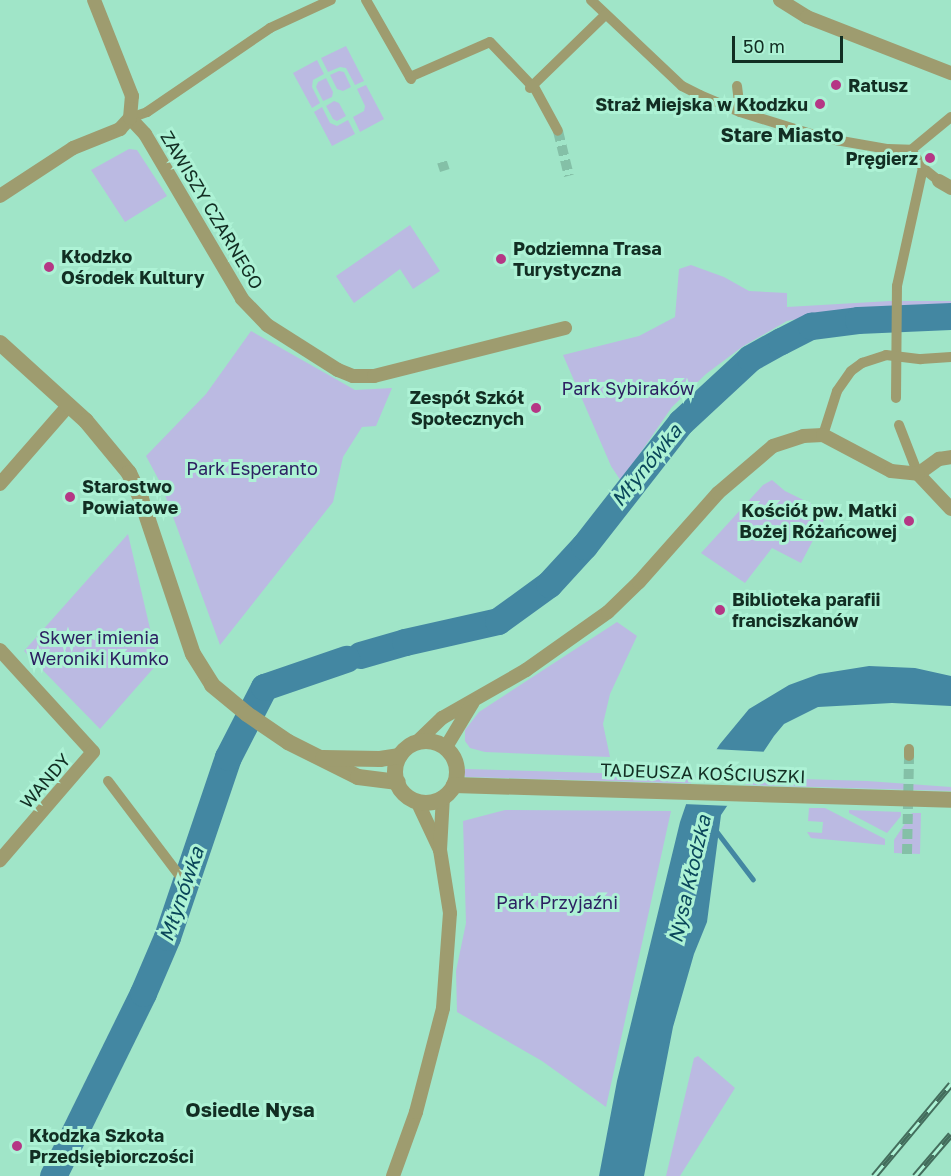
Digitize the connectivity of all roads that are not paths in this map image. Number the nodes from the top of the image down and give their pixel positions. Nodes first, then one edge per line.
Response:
1 (94, 0) edge
2 (331, 0) edge
3 (366, 0) edge
4 (780, 0) edge
5 (594, 1) edge
6 (605, 15) junction
7 (951, 73) edge
8 (532, 86) junction
9 (737, 86) dead end
10 (740, 112) junction
11 (130, 117) junction
12 (951, 117) edge
13 (558, 131) tunnel mouth
14 (911, 150) junction
15 (923, 168) junction
16 (939, 180) joint
17 (951, 188) edge
18 (0, 196) edge
19 (565, 328) dead end
20 (0, 343) edge
21 (951, 357) edge
22 (896, 398) dead end
23 (69, 405) junction
24 (898, 422) dead end
25 (823, 435) junction
26 (951, 458) edge
27 (918, 474) junction
28 (0, 484) edge
29 (951, 509) edge
30 (0, 650) edge
31 (473, 702) junction
32 (417, 742) junction
33 (446, 747) junction
34 (400, 756) junction
35 (324, 758) junction
36 (108, 781) dead end
37 (398, 782) junction
38 (449, 791) junction
39 (951, 800) edge
40 (417, 801) junction
41 (440, 850) junction
42 (0, 860) edge
43 (189, 888) dead end
44 (393, 1176) edge

1 - 11 street
2 - 11 street
3 - 8 street
4 - 7 street
5 - 6 street
6 - 8 street
6 - 10 street
8 - 13 street
9 - 10 street
10 - 14 street
11 - 18 street
11 - 19 street, ZAWISZY CZARNEGO
12 - 14 street
14 - 15 street
15 - 16 street
15 - 22 street
16 - 17 street
20 - 23 street
21 - 25 street
23 - 28 street
23 - 35 street
24 - 27 street
25 - 27 street
25 - 31 street
26 - 27 street
27 - 29 street
30 - 42 street, WANDY
31 - 32 street
31 - 33 street
32 - 33 street
32 - 34 street
33 - 38 street
34 - 35 street
34 - 37 street
35 - 37 street
36 - 43 street
37 - 40 street
38 - 39 street, TADEUSZA KOŚCIUSZKI
38 - 40 street
38 - 41 street
40 - 41 street
41 - 44 street

